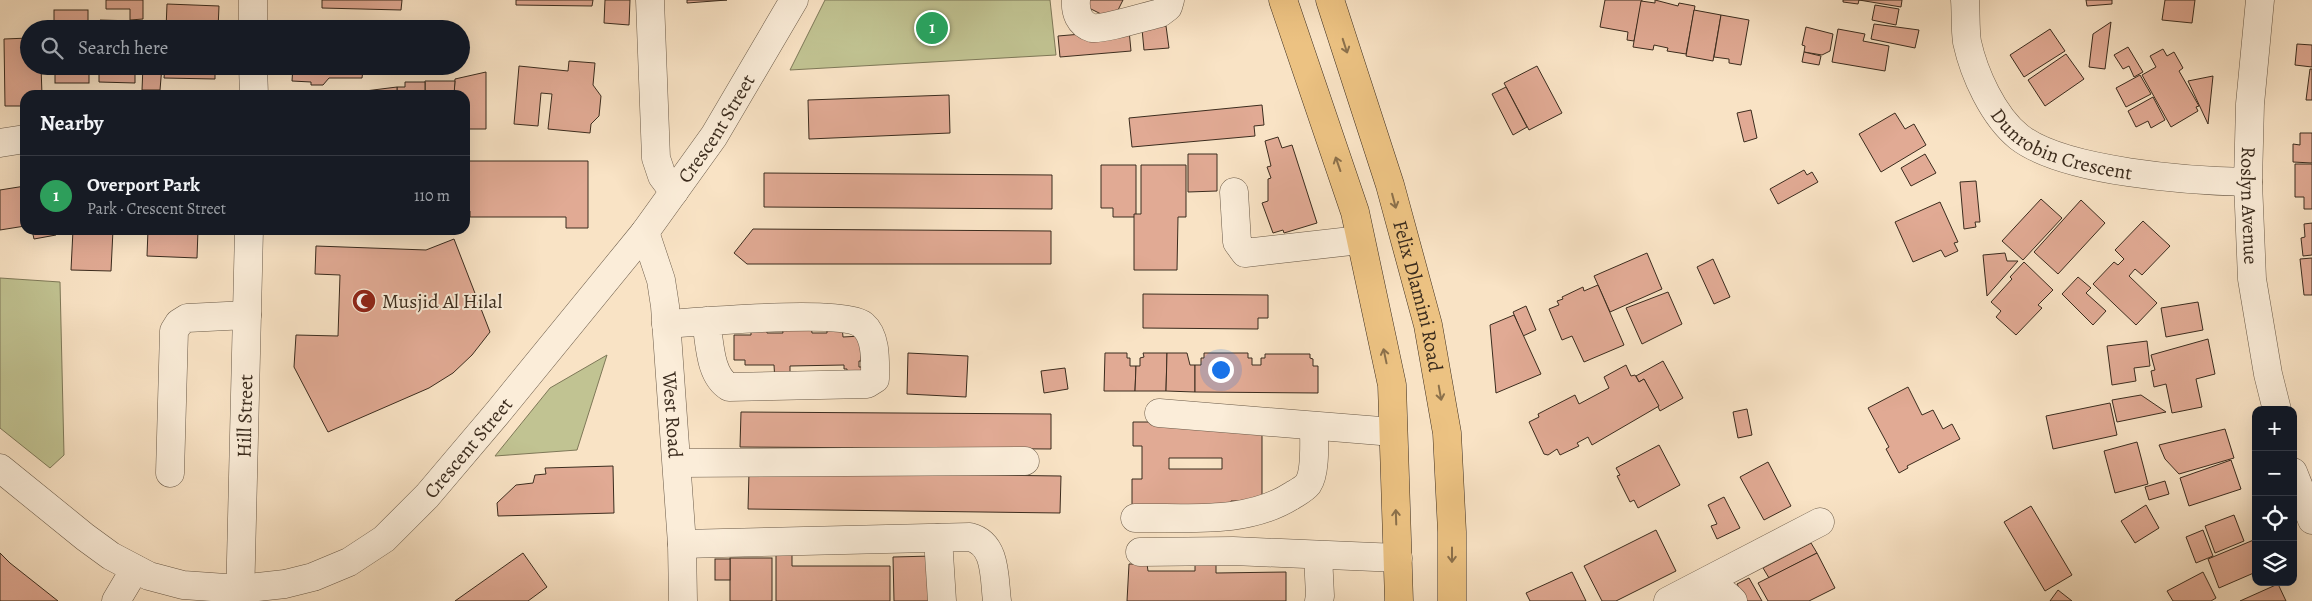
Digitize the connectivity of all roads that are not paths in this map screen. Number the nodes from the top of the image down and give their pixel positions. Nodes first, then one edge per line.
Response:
1 (253, 0) edge
2 (650, 0) edge
3 (794, 0) edge
4 (1076, 0) edge
5 (1170, 0) edge
6 (1283, 0) edge
7 (1330, 0) edge
8 (1965, 0) edge
9 (2260, 0) edge
10 (253, 20) edge
11 (253, 75) edge
12 (254, 90) edge
13 (20, 141) edge
14 (0, 143) edge
15 (2248, 182) junction
16 (674, 192) junction
17 (1234, 192) dead end
18 (645, 232) junction
19 (248, 235) edge
20 (1360, 240) junction
21 (247, 315) junction
22 (706, 321) junction
23 (666, 324) junction
24 (2276, 406) edge
25 (1159, 413) dead end
26 (1314, 427) junction
27 (1393, 432) junction
28 (1025, 461) dead end
29 (677, 463) junction
30 (0, 468) edge
31 (170, 473) dead end
32 (2297, 482) edge
33 (1135, 518) dead end
34 (2312, 520) edge
35 (1820, 522) dead end
36 (938, 538) junction
37 (682, 544) junction
38 (1140, 552) dead end
39 (1318, 554) junction
40 (1398, 558) junction
41 (135, 569) junction
42 (240, 595) edge
43 (116, 601) edge
44 (683, 601) edge
45 (942, 601) edge
46 (997, 601) edge
47 (1319, 601) edge
48 (1399, 601) edge
49 (1452, 601) edge
50 (1668, 601) edge
51 (1684, 601) edge
52 (1733, 601) edge

1 - 10 street
2 - 16 street
3 - 16 street, Crescent Street
4 - 5 street
20 -> 6 main road
7 -> 49 main road, Felix Dlamini Road
8 - 15 street, Dunrobin Crescent
9 - 15 street, Roslyn Avenue
11 - 12 street
13 - 14 street
15 - 24 street, Roslyn Avenue
16 - 18 street, Crescent Street
17 - 20 street
18 - 23 street, West Road
18 - 42 street, Crescent Street
19 - 21 street, Hill Street
27 -> 20 main road
21 - 31 street
21 - 42 street, Hill Street
22 - 22 street
22 - 23 street
23 - 29 street, West Road
25 - 26 street
26 - 27 street
26 - 33 street
40 -> 27 main road
28 - 29 street
29 - 37 street, West Road
30 - 41 street, Crescent Street
32 - 34 street
35 - 50 street
36 - 37 street
36 - 45 street
36 - 46 street
37 - 44 street, West Road
38 - 39 street
39 - 40 street
39 - 47 street
40 - 48 main road
41 - 42 street, Crescent Street
41 - 43 street
51 - 52 street

